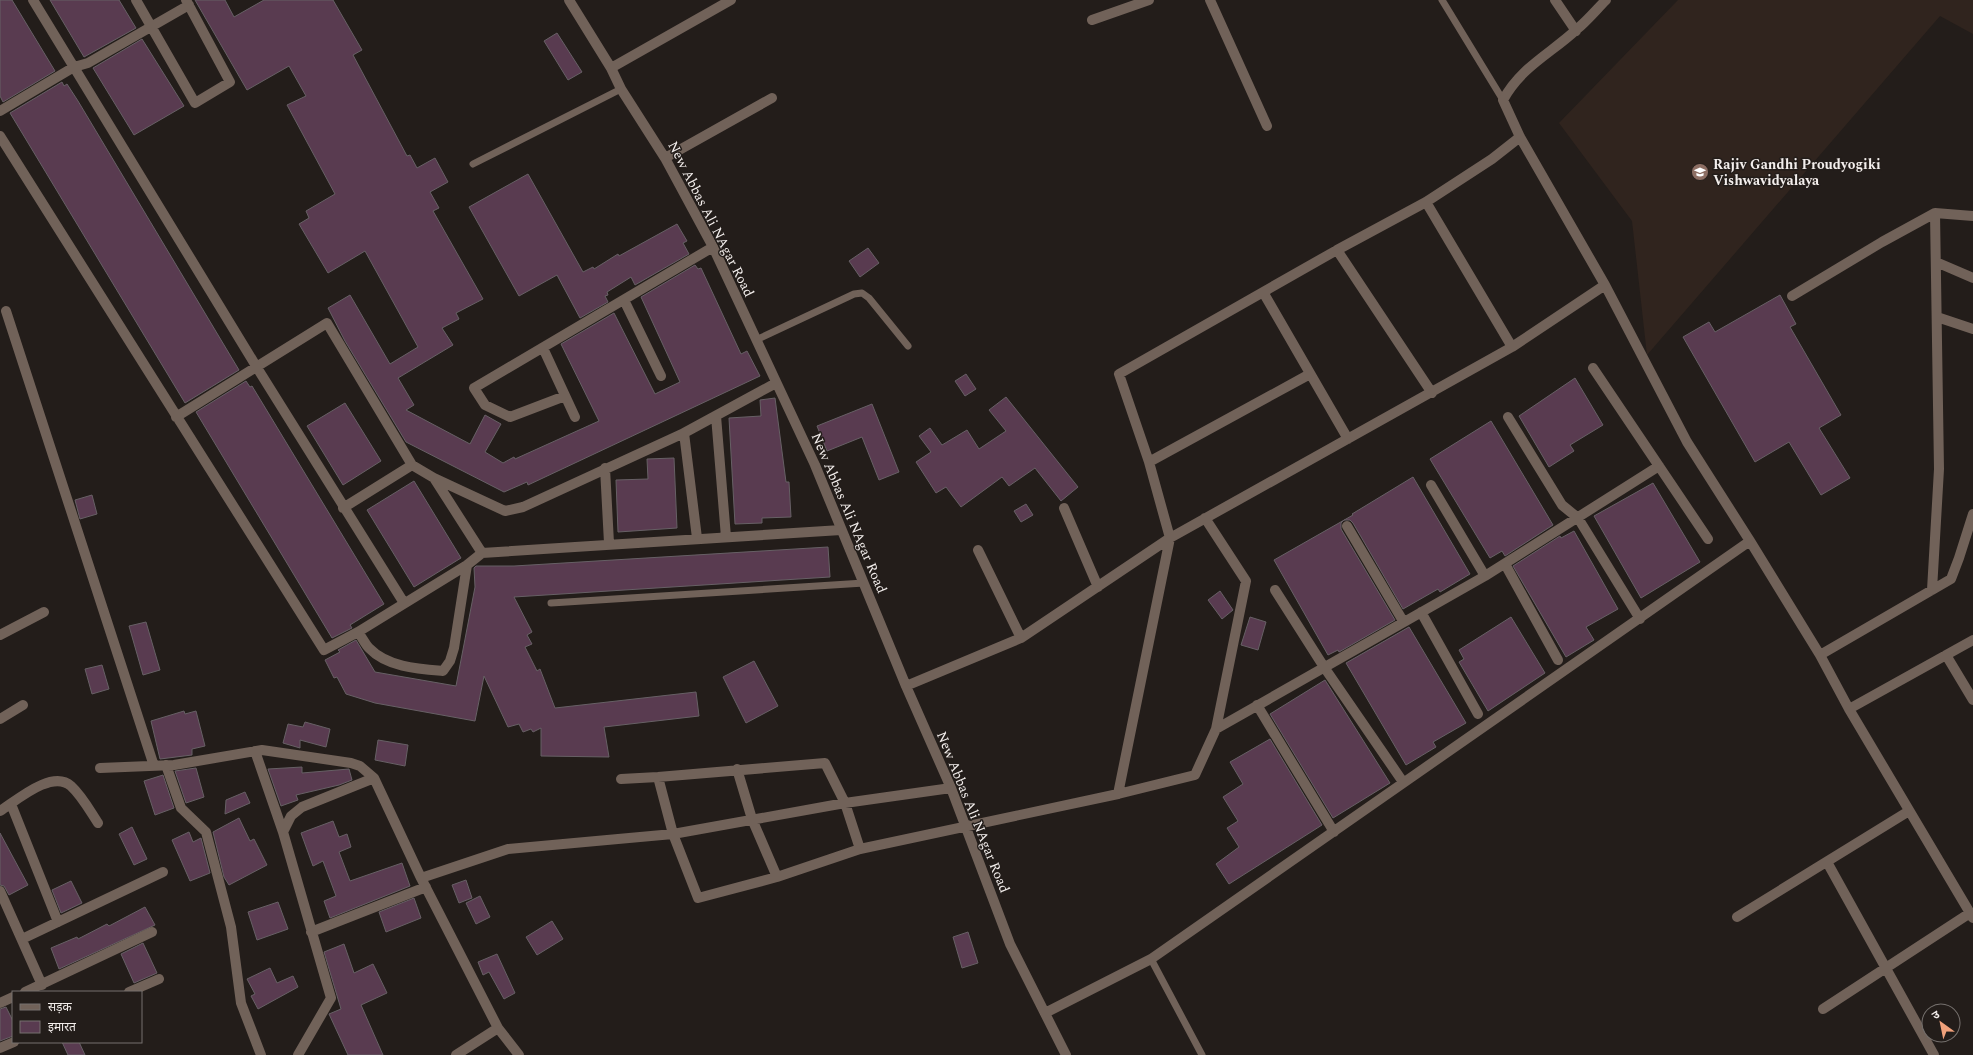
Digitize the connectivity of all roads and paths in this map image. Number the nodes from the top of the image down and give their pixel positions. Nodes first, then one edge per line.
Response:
1 (34, 0) edge
2 (136, 0) edge
3 (569, 0) edge
4 (731, 0) edge
5 (1149, 0) edge
6 (1210, 0) edge
7 (1442, 0) edge
8 (1555, 0) edge
9 (1606, 0) edge
10 (187, 3) edge
11 (720, 3) edge
12 (1092, 20) dead end
13 (151, 27) junction
14 (1576, 31) junction
15 (74, 66) junction
16 (611, 68) junction
17 (621, 90) junction
18 (772, 98) dead end
19 (1504, 100) junction
20 (0, 111) edge
21 (1267, 126) dead end
22 (0, 136) edge
23 (1520, 137) junction
24 (666, 158) junction
25 (473, 164) dead end
26 (1426, 202) junction
27 (1935, 213) junction
28 (1973, 216) edge
29 (713, 247) junction
30 (1337, 250) junction
31 (1936, 262) junction
32 (1973, 278) edge
33 (1605, 285) junction
34 (1263, 292) junction
35 (1792, 296) dead end
36 (624, 300) junction
37 (6, 311) dead end
38 (1937, 317) junction
39 (1973, 328) edge
40 (756, 340) junction
41 (908, 346) dead end
42 (1512, 347) junction
43 (543, 348) junction
44 (256, 366) junction
45 (1593, 368) dead end
46 (1310, 374) junction
47 (661, 376) dead end
48 (776, 383) junction
49 (1432, 393) junction
50 (565, 396) junction
51 (716, 416) junction
52 (176, 417) junction
53 (575, 417) dead end
54 (1508, 417) dead end
55 (684, 433) junction
56 (1348, 439) junction
57 (1149, 462) junction
58 (412, 465) junction
59 (1659, 466) junction
60 (605, 468) junction
61 (434, 478) junction
62 (1431, 485) dead end
63 (343, 508) junction
64 (1064, 508) dead end
65 (1973, 514) edge
66 (1205, 518) junction
67 (1578, 518) junction
68 (1347, 526) dead end
69 (841, 530) junction
70 (726, 537) junction
71 (697, 538) junction
72 (1170, 538) junction
73 (1708, 539) dead end
74 (1750, 541) junction
75 (609, 543) junction
76 (978, 550) dead end
77 (482, 553) junction
78 (1505, 564) junction
79 (467, 565) junction
80 (1486, 576) junction
81 (864, 583) junction
82 (1098, 587) junction
83 (1275, 590) dead end
84 (1932, 590) junction
85 (404, 603) junction
86 (551, 603) dead end
87 (44, 612) dead end
88 (1421, 612) junction
89 (1640, 619) junction
90 (1403, 621) junction
91 (358, 632) junction
92 (0, 635) edge
93 (1021, 638) junction
94 (1973, 640) edge
95 (1820, 655) junction
96 (1946, 655) junction
97 (1558, 660) dead end
98 (1324, 667) junction
99 (906, 686) junction
100 (1973, 700) edge
101 (23, 705) dead end
102 (1257, 705) junction
103 (1849, 709) junction
104 (1478, 714) dead end
105 (0, 719) edge
106 (1216, 729) junction
107 (255, 751) junction
108 (166, 765) junction
109 (154, 766) junction
110 (100, 768) dead end
111 (738, 770) junction
112 (374, 778) junction
113 (658, 778) junction
114 (621, 779) dead end
115 (1403, 782) junction
116 (951, 788) junction
117 (1118, 794) junction
118 (845, 803) junction
119 (11, 804) junction
120 (0, 811) edge
121 (1909, 811) junction
122 (752, 819) junction
123 (98, 823) dead end
124 (966, 825) junction
125 (283, 832) junction
126 (1334, 832) junction
127 (674, 834) junction
128 (860, 849) junction
129 (1827, 862) junction
130 (163, 872) dead end
131 (777, 877) junction
132 (424, 882) junction
133 (0, 891) edge
134 (1972, 916) edge
135 (1737, 917) dead end
136 (58, 922) junction
137 (152, 932) dead end
138 (311, 932) junction
139 (22, 939) junction
140 (1150, 959) junction
141 (1886, 969) junction
142 (159, 979) dead end
143 (42, 985) junction
144 (27, 991) edge
145 (131, 991) edge
146 (12, 997) edge
147 (0, 1003) edge
148 (1822, 1009) dead end
149 (1044, 1013) junction
150 (498, 1028) junction
151 (12, 1043) edge
152 (0, 1048) edge
153 (261, 1055) edge
154 (298, 1055) edge
155 (456, 1055) edge
156 (519, 1055) edge
157 (1066, 1055) edge
158 (1202, 1055) edge
159 (1934, 1055) edge

1 - 15 street
2 - 13 street
3 - 16 street, New Abbas Ali NAgar Road
4 - 11 street
5 - 12 street
6 - 21 street
7 - 19 lane
8 - 14 street
9 - 14 street
10 - 13 street
10 - 13 street
11 - 16 street
13 - 15 street
14 - 19 street
15 - 20 street
15 - 44 street
16 - 17 street, New Abbas Ali NAgar Road
17 - 24 street, New Abbas Ali NAgar Road
17 - 25 lane
18 - 24 street
19 - 23 street
22 - 52 street
23 - 26 street
23 - 33 street
24 - 29 street, New Abbas Ali NAgar Road
26 - 30 street
26 - 42 street
27 - 28 street
27 - 31 street
27 - 35 street
29 - 36 street
29 - 40 street, New Abbas Ali NAgar Road
30 - 34 street
30 - 49 street
31 - 32 street
31 - 38 street
33 - 42 street
33 - 74 street
34 - 46 street
34 - 57 street
36 - 43 street
36 - 47 street
37 - 109 street
38 - 39 street
38 - 84 street
40 - 41 lane
40 - 48 street, New Abbas Ali NAgar Road
42 - 49 street
43 - 50 street
43 - 50 street
44 - 52 street
44 - 58 street
44 - 63 street
45 - 59 street
46 - 56 street
46 - 57 street
48 - 51 street
48 - 69 street, New Abbas Ali NAgar Road
49 - 56 street
50 - 53 street
51 - 55 street
51 - 70 street
52 - 91 street
54 - 67 street
55 - 60 street
55 - 71 street
56 - 66 street
57 - 72 street
58 - 61 street
58 - 63 street
59 - 67 street
59 - 73 street
60 - 61 street
60 - 75 street
61 - 77 street
62 - 80 street
63 - 85 street
64 - 82 street
65 - 84 street
66 - 72 street
66 - 106 street
67 - 78 street
67 - 89 street
68 - 90 street
69 - 70 street
69 - 81 street, New Abbas Ali NAgar Road
70 - 71 street
71 - 75 street
72 - 82 street
72 - 117 street
74 - 89 street
74 - 95 street
75 - 77 street
76 - 93 street
77 - 79 street
78 - 80 street
78 - 97 street
79 - 85 street
79 - 91 street
80 - 88 street
81 - 86 lane
81 - 99 street, New Abbas Ali NAgar Road
82 - 93 street
83 - 98 street
84 - 95 street
85 - 91 street
87 - 92 street
88 - 90 street
88 - 104 street
89 - 115 street
90 - 98 street
93 - 99 street
94 - 96 street
95 - 103 street
96 - 100 street
96 - 103 street
98 - 102 street
98 - 115 street
99 - 116 street, New Abbas Ali NAgar Road
101 - 105 street
102 - 106 street
102 - 126 street
103 - 121 street
106 - 117 street
107 - 108 street
107 - 112 street
107 - 125 street
108 - 109 street
108 - 153 street
109 - 110 street
111 - 113 street
111 - 118 street
111 - 122 street
112 - 125 street
112 - 132 street
113 - 114 street
113 - 127 street
115 - 126 street
116 - 118 street
116 - 124 street, New Abbas Ali NAgar Road
117 - 124 street
118 - 122 street
118 - 128 street
119 - 120 street
119 - 123 street
119 - 136 street
121 - 129 street
121 - 134 street
122 - 127 street
122 - 131 street
124 - 128 street
124 - 149 street, New Abbas Ali NAgar Road
125 - 138 street
126 - 140 street
127 - 131 street
127 - 132 street
128 - 131 street
129 - 135 street
129 - 141 street
130 - 136 street
132 - 138 street
132 - 150 street
133 - 139 street
134 - 141 street
136 - 139 street
137 - 143 street
138 - 154 street
139 - 143 street
140 - 149 street
140 - 158 lane
141 - 148 street
141 - 159 street
142 - 145 street
143 - 144 street
146 - 147 street
149 - 157 street, New Abbas Ali NAgar Road
150 - 155 street
150 - 156 street
151 - 152 street

